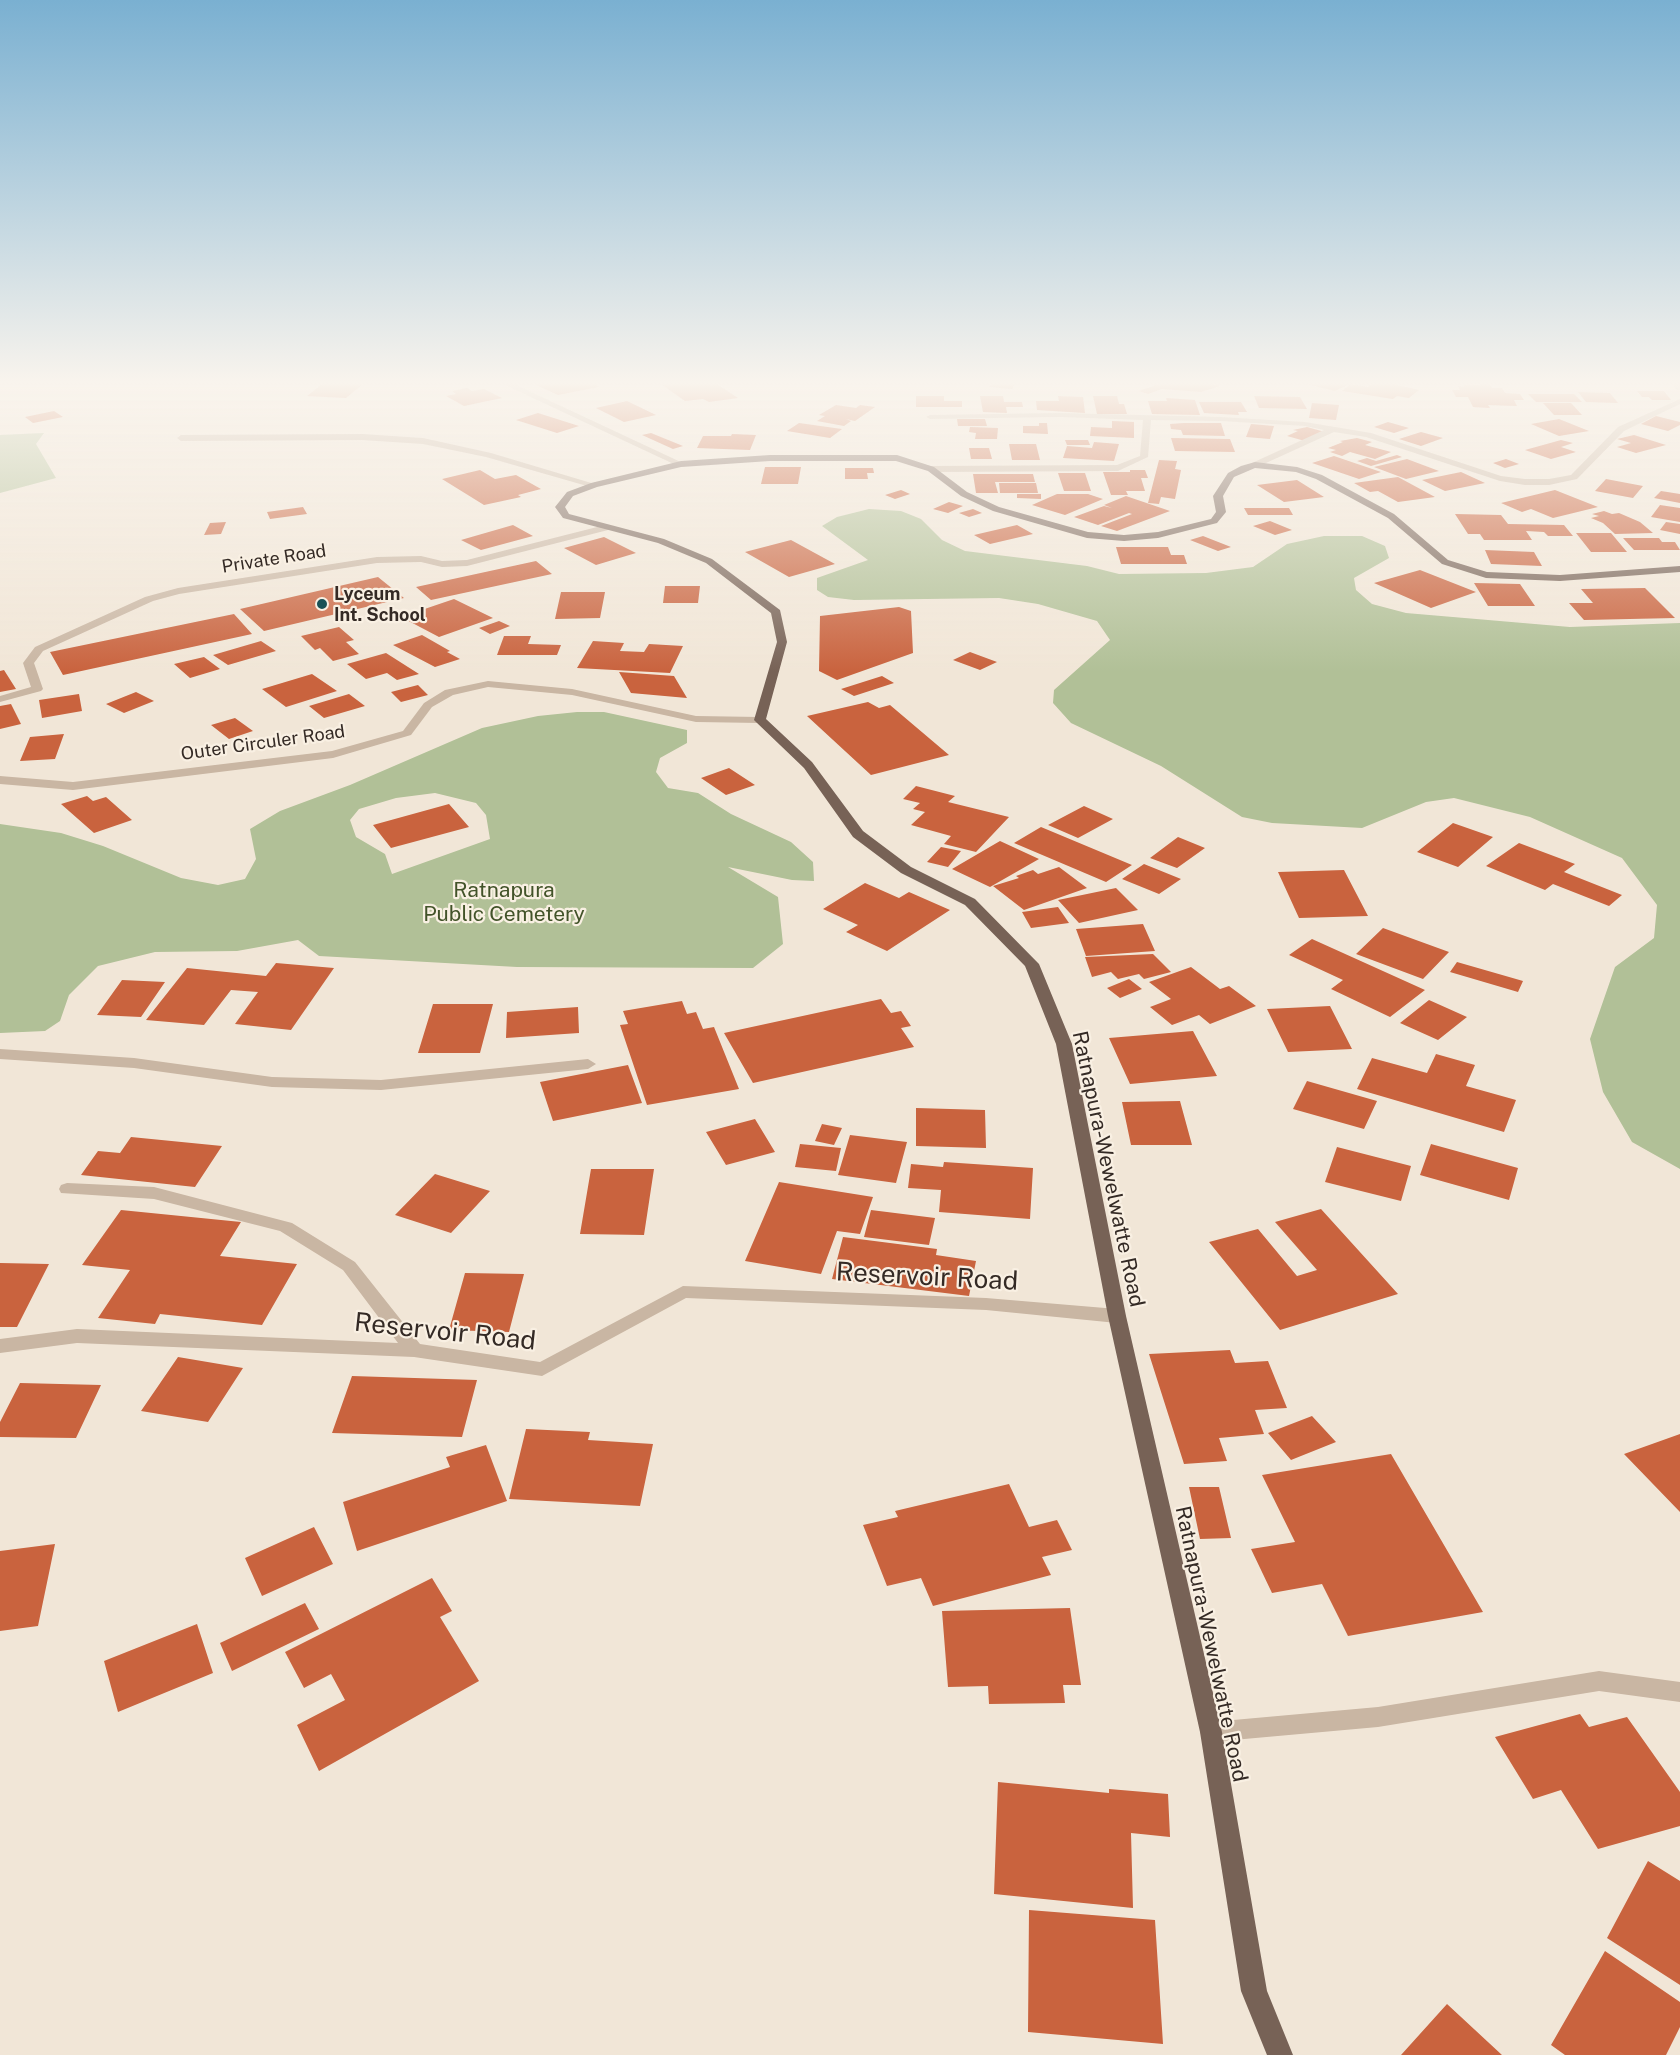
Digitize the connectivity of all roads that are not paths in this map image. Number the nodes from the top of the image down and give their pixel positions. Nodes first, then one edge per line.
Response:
1 (576, 480) edge
2 (615, 480) edge
3 (945, 480) edge
4 (1228, 480) edge
5 (1324, 480) edge
6 (1512, 480) edge
7 (1560, 480) edge
8 (594, 485) junction
9 (605, 528) junction
10 (1680, 569) edge
11 (0, 699) edge
12 (760, 720) junction
13 (0, 780) edge
14 (0, 1054) edge
15 (588, 1064) dead end
16 (67, 1189) dead end
17 (1117, 1316) junction
18 (0, 1346) edge
19 (414, 1350) junction
20 (1680, 1692) edge
21 (1211, 1732) junction
22 (1280, 2055) edge

1 - 8 street
2 - 8 main road
3 - 4 main road
5 - 10 main road
6 - 7 street
8 - 9 main road
9 - 11 street, Private Road
9 - 12 main road
12 - 13 street, Outer Circuler Road
12 - 17 main road, Ratnapura-Wewelwatte Road
14 - 15 street
16 - 19 street
17 - 19 street, Reservoir Road
17 - 21 main road, Ratnapura-Wewelwatte Road
18 - 19 street, Reservoir Road
20 - 21 street
21 - 22 main road, Ratnapura-Wewelwatte Road

